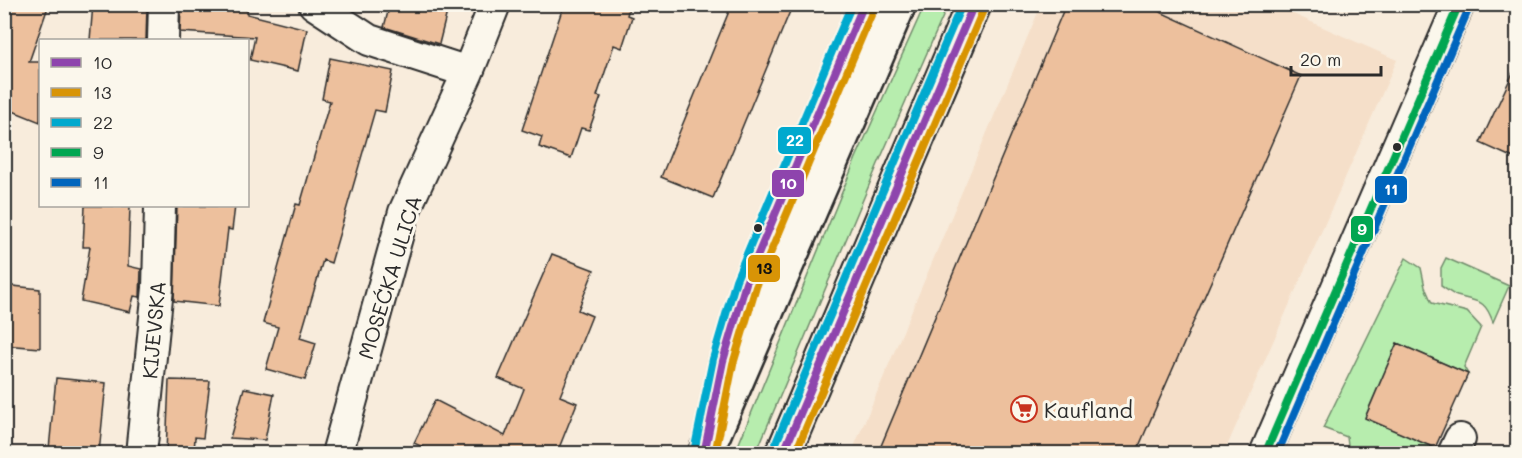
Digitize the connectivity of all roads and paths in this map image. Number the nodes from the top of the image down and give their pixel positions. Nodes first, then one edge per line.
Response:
1 (164, 4) edge
2 (314, 4) edge
3 (495, 4) edge
4 (899, 4) edge
5 (974, 4) edge
6 (1459, 4) edge
7 (163, 39) edge
8 (468, 72) junction
9 (159, 207) edge
10 (141, 453) edge
11 (337, 453) edge
12 (705, 453) edge
13 (783, 453) edge
14 (1265, 453) edge

1 - 7 street
2 - 8 street
3 - 8 street, MOSEĆKA ULICA
4 - 12 main road
5 - 13 main road
6 - 14 street
8 - 11 street, MOSEĆKA ULICA
9 - 10 street, KIJEVSKA

